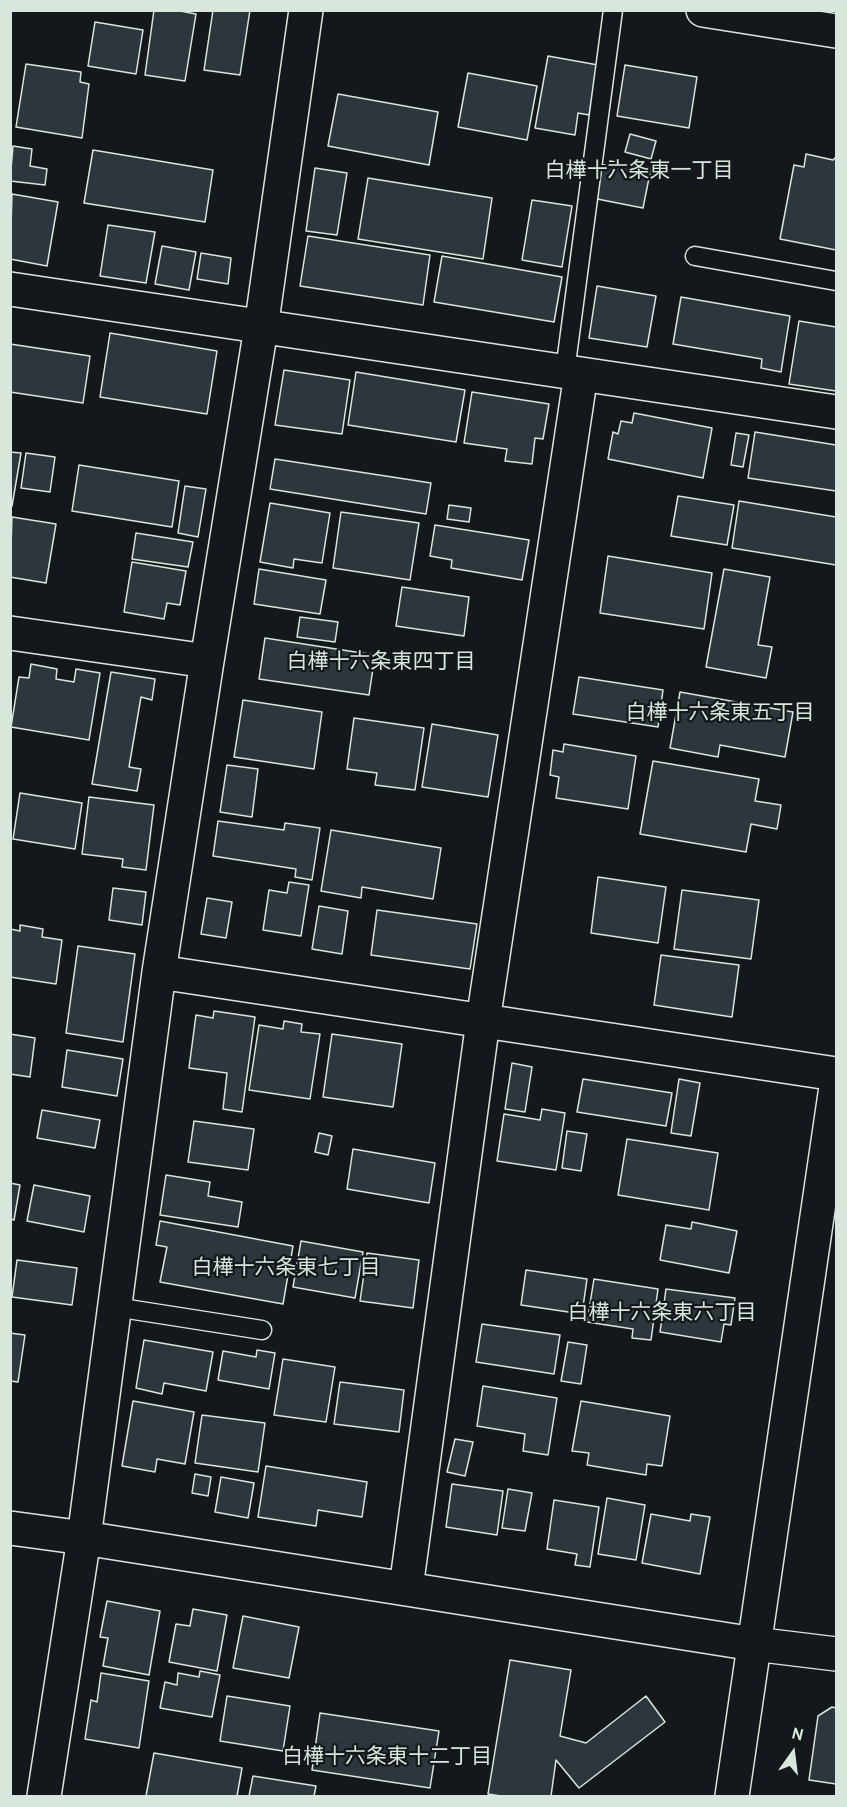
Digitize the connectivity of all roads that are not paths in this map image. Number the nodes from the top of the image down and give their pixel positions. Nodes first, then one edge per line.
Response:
1 (306, 10) edge
2 (613, 10) edge
3 (703, 10) edge
4 (837, 31) edge
5 (694, 256) dead end
6 (837, 280) edge
7 (10, 290) edge
8 (261, 328) junction
9 (573, 372) junction
10 (837, 412) edge
11 (10, 633) edge
12 (207, 661) junction
13 (159, 972) junction
14 (483, 1021) junction
15 (837, 1074) edge
16 (837, 1087) edge
17 (115, 1307) junction
18 (262, 1330) dead end
19 (10, 1528) edge
20 (84, 1538) junction
21 (406, 1588) junction
22 (754, 1644) junction
23 (837, 1654) edge
24 (44, 1797) edge
25 (732, 1797) edge

1 - 8 street
2 - 9 lane
3 - 4 street
5 - 6 lane
7 - 8 street
8 - 9 street
8 - 12 street
9 - 10 street
9 - 14 street
11 - 12 street
12 - 13 street
13 - 14 street
13 - 17 street
14 - 15 street
14 - 21 street
16 - 22 street
17 - 18 lane
17 - 20 street
19 - 20 street
20 - 21 street
20 - 24 street
21 - 22 street
22 - 23 street
22 - 25 street

